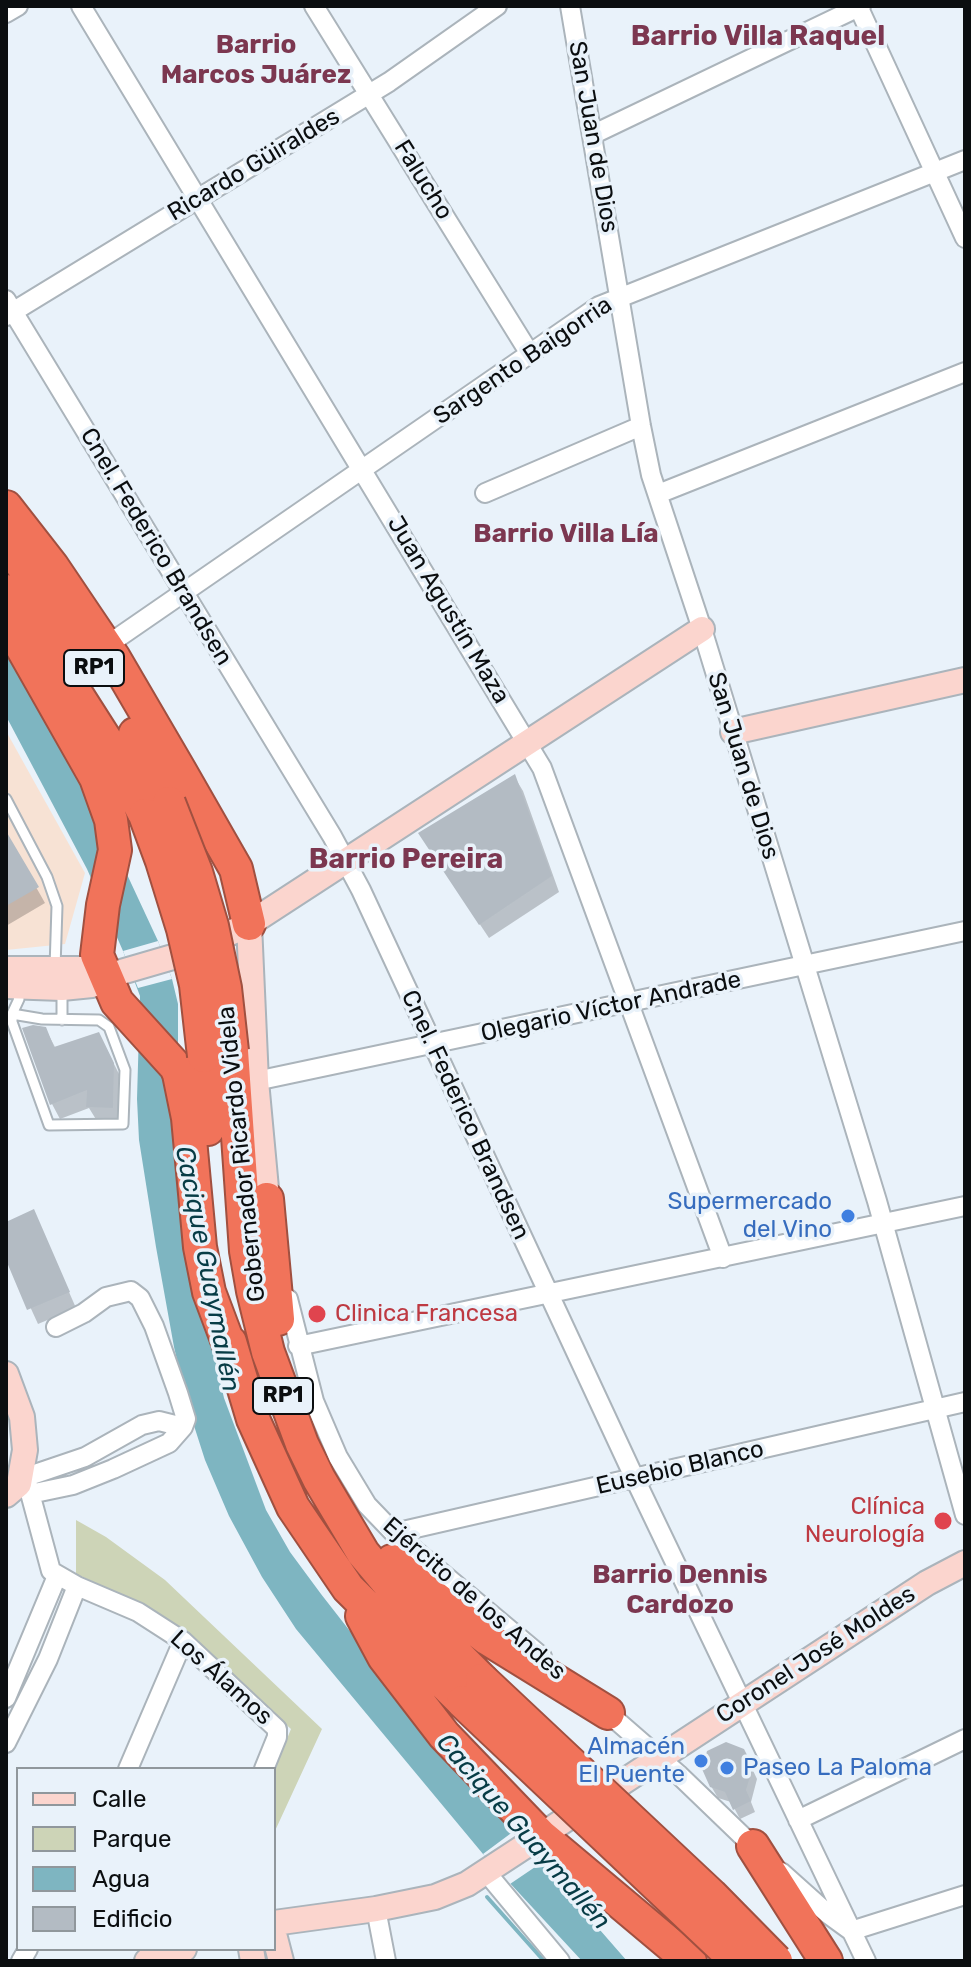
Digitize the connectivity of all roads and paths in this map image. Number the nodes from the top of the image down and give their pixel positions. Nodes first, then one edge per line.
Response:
1 (18, 6) edge
2 (81, 6) edge
3 (314, 6) edge
4 (497, 6) edge
5 (570, 6) edge
6 (859, 6) edge
7 (6, 13) edge
8 (370, 94) junction
9 (594, 134) junction
10 (965, 160) edge
11 (935, 172) junction
12 (198, 199) junction
13 (965, 238) edge
14 (620, 296) junction
15 (8, 310) edge
16 (530, 354) junction
17 (965, 372) edge
18 (641, 426) junction
19 (363, 470) junction
20 (485, 493) dead end
21 (658, 494) junction
22 (6, 507) edge
23 (6, 542) edge
24 (6, 591) edge
25 (184, 592) junction
26 (6, 619) edge
27 (702, 629) junction
28 (119, 637) dead end
29 (965, 680) edge
30 (733, 732) junction
31 (529, 742) junction
32 (6, 799) edge
33 (157, 809) junction
34 (346, 861) junction
35 (249, 924) junction
36 (965, 931) edge
37 (805, 966) junction
38 (138, 968) junction
39 (9, 980) edge
40 (57, 981) junction
41 (629, 1003) junction
42 (12, 1014) junction
43 (62, 1020) junction
44 (431, 1045) junction
45 (204, 1058) junction
46 (256, 1081) junction
47 (267, 1199) junction
48 (965, 1206) edge
49 (883, 1223) junction
50 (723, 1258) junction
51 (549, 1295) junction
52 (56, 1327) dead end
53 (298, 1346) junction
54 (6, 1377) edge
55 (965, 1402) edge
56 (935, 1409) junction
57 (183, 1427) junction
58 (302, 1444) junction
59 (635, 1479) junction
60 (21, 1484) edge
61 (339, 1513) junction
62 (965, 1515) edge
63 (394, 1533) junction
64 (965, 1563) edge
65 (57, 1576) junction
66 (77, 1586) junction
67 (348, 1588) junction
68 (183, 1641) junction
69 (473, 1691) junction
70 (6, 1698) edge
71 (742, 1703) junction
72 (608, 1713) junction
73 (965, 1739) edge
74 (6, 1743) edge
75 (660, 1758) junction
76 (129, 1767) edge
77 (265, 1767) edge
78 (798, 1820) junction
79 (753, 1846) junction
80 (512, 1856) junction
81 (965, 1895) edge
82 (376, 1909) junction
83 (276, 1923) edge
84 (851, 1931) junction
85 (178, 1951) edge
86 (147, 1961) edge
87 (386, 1961) edge
88 (560, 1961) edge
89 (690, 1961) edge
90 (737, 1961) edge
91 (776, 1961) edge
92 (826, 1961) edge
93 (866, 1961) edge

1 - 7 street
2 - 12 street, Juan Agustín Maza
3 - 8 street, Falucho
4 - 8 street, Ricardo Güiraldes
5 - 9 street, San Juan de Dios
6 - 9 street
6 - 11 street
8 - 12 street, Ricardo Güiraldes
8 - 16 street, Falucho
9 - 14 street, San Juan de Dios
10 - 11 street, Sargento Baigorria
11 - 13 street
11 - 14 street, Sargento Baigorria
12 - 15 street, Ricardo Güiraldes
12 - 19 street, Juan Agustín Maza
14 - 16 street, Sargento Baigorria
14 - 18 street, San Juan de Dios
15 - 25 street, Cnel. Federico Brandsen
16 - 19 street, Sargento Baigorria
17 - 21 street
18 - 20 street
18 - 21 street, San Juan de Dios
19 - 25 street, Sargento Baigorria
19 - 31 street, Juan Agustín Maza
21 - 27 street, San Juan de Dios
22 - 35 highway
23 - 33 highway, Gobernador Ricardo Videla / RP1
24 - 33 highway, Gobernador Ricardo Videla / RP1
25 - 28 street, Sargento Baigorria
25 - 34 street, Cnel. Federico Brandsen
26 - 38 highway
27 - 30 street, San Juan de Dios
27 - 31 street
29 - 30 street
30 - 37 street, San Juan de Dios
31 - 34 street
31 - 41 street, Juan Agustín Maza
32 - 40 lane
33 - 45 highway, Gobernador Ricardo Videla / RP1, bridge
34 - 35 street
34 - 44 street, Cnel. Federico Brandsen
35 - 38 street
35 - 46 street, Ejército de los Andes
36 - 37 street, Olegario Víctor Andrade
37 - 41 street, Olegario Víctor Andrade
37 - 49 street, San Juan de Dios
38 - 40 street
38 - 45 highway
39 - 40 street
39 - 42 lane
40 - 43 lane
41 - 44 street, Olegario Víctor Andrade
41 - 50 street, Juan Agustín Maza
42 - 43 lane
42 - 43 lane
44 - 46 street, Olegario Víctor Andrade
44 - 51 street, Cnel. Federico Brandsen
45 - 58 highway, Gobernador Ricardo Videla / RP1
45 - 67 highway, Gobernador Ricardo Videla / RP1
46 - 47 street, Ejército de los Andes
47 - 53 street, Ejército de los Andes
47 - 58 highway
48 - 49 street
49 - 50 street
49 - 56 street, San Juan de Dios
50 - 51 street
51 - 53 street
51 - 59 street, Cnel. Federico Brandsen
52 - 57 street
53 - 63 street, Ejército de los Andes
54 - 60 street
55 - 56 street, Eusebio Blanco
56 - 59 street, Eusebio Blanco
56 - 62 street, San Juan de Dios
57 - 60 street
57 - 60 street
58 - 61 highway, Gobernador Ricardo Videla / RP1
59 - 63 street, Eusebio Blanco
59 - 71 street, Cnel. Federico Brandsen
60 - 65 street
61 - 69 highway, Gobernador Ricardo Videla / RP1
61 - 72 highway
63 - 72 street, Ejército de los Andes
64 - 71 street, Coronel José Moldes
65 - 66 street, Los Álamos
65 - 70 street
66 - 68 street, Los Álamos
66 - 74 street
67 - 69 highway, Gobernador Ricardo Videla / RP1
67 - 80 highway
68 - 76 street
68 - 77 street, Los Álamos
69 - 90 highway, Gobernador Ricardo Videla / RP1, bridge
69 - 91 highway, Gobernador Ricardo Videla / RP1, bridge
71 - 75 street, Coronel José Moldes
71 - 78 street, Cnel. Federico Brandsen
72 - 75 street, Ejército de los Andes
73 - 78 street
75 - 79 street, Ejército de los Andes
75 - 80 street, Coronel José Moldes
78 - 84 street, Cnel. Federico Brandsen
79 - 84 street, Ejército de los Andes
79 - 92 highway
80 - 82 street, Coronel José Moldes
80 - 88 street
80 - 89 highway
81 - 84 street
82 - 83 street, Coronel José Moldes
82 - 87 street
84 - 93 street, Cnel. Federico Brandsen
85 - 86 street

